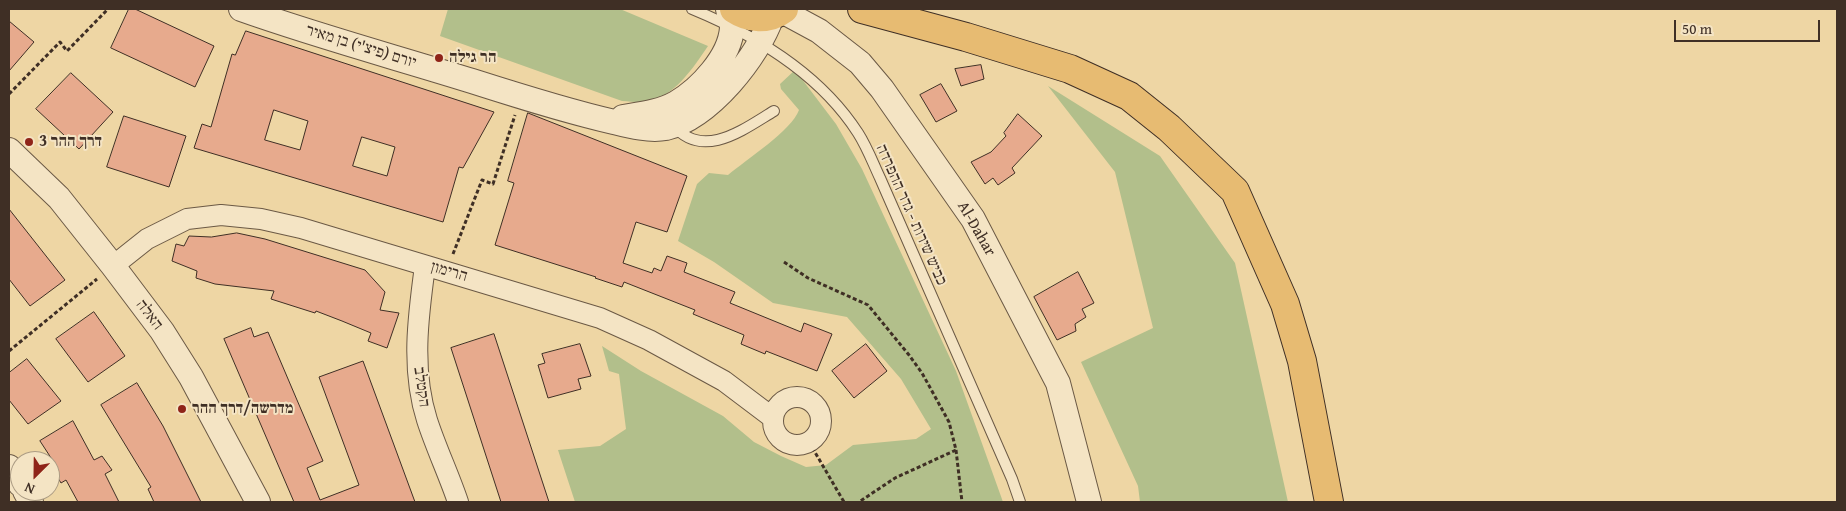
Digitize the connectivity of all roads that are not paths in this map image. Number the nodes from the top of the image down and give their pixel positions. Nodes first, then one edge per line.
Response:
1 (241, 9) edge
2 (692, 9) edge
3 (862, 9) edge
4 (922, 9) edge
5 (779, 12) edge
6 (731, 15) edge
7 (760, 42) junction
8 (1070, 69) junction
9 (774, 111) dead end
10 (669, 116) junction
11 (9, 150) edge
12 (113, 266) junction
13 (425, 266) junction
14 (773, 418) junction
15 (258, 502) edge
16 (458, 502) edge
17 (1020, 502) edge
18 (1089, 502) edge
19 (1329, 502) edge

1 - 10 street, יורם (פיצ'י) בן מאיר
2 - 6 lane, כביש שירות - גדר ההפרדה
3 - 8 main road
4 - 8 main road
5 - 6 main road
5 - 7 street, יורם (פיצ'י) בן מאיר
5 - 18 street, Al-Dahar
6 - 7 lane, כביש שירות - גדר ההפרדה
6 - 10 street, יורם (פיצ'י) בן מאיר
7 - 10 street, יורם (פיצ'י) בן מאיר
7 - 17 lane, כביש שירות - גדר ההפרדה
8 - 19 main road
9 - 10 lane
11 - 12 street, האלה
12 - 13 street, הרימון
12 - 15 street, האלה
13 - 14 street, הרימון
13 - 16 street, הקטלב
14 - 14 street

